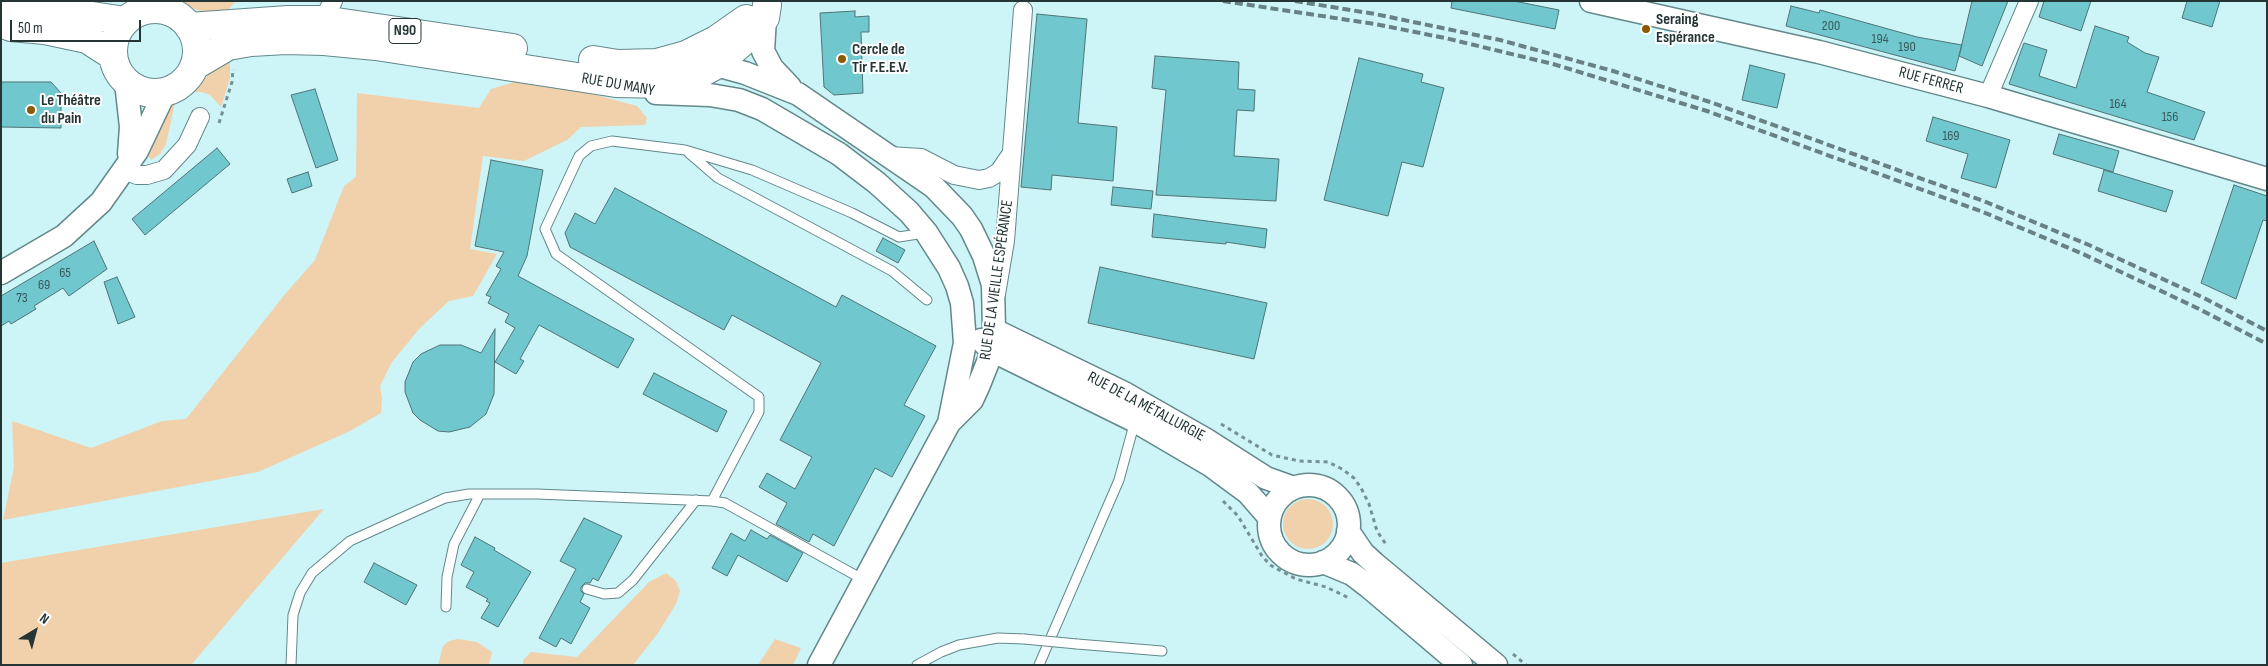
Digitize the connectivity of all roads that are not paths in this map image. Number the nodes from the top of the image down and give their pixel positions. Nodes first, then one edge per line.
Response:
1 (1591, 1) edge
2 (2029, 1) edge
3 (767, 8) edge
4 (1023, 10) dead end
5 (328, 11) edge
6 (1, 14) edge
7 (125, 21) junction
8 (1, 23) edge
9 (189, 27) junction
10 (112, 55) junction
11 (716, 65) junction
12 (194, 66) junction
13 (617, 74) junction
14 (126, 82) junction
15 (165, 92) junction
16 (798, 94) junction
17 (1988, 96) junction
18 (200, 117) dead end
19 (685, 150) junction
20 (889, 156) junction
21 (1010, 156) junction
22 (127, 165) junction
23 (2267, 179) edge
24 (926, 232) junction
25 (1, 273) edge
26 (927, 300) dead end
27 (994, 302) junction
28 (962, 303) junction
29 (992, 340) junction
30 (1135, 421) junction
31 (949, 423) junction
32 (1294, 488) junction
33 (480, 494) junction
34 (696, 500) junction
35 (712, 501) junction
36 (1269, 517) junction
37 (1348, 531) junction
38 (1323, 562) junction
39 (864, 580) junction
40 (587, 589) dead end
41 (446, 607) dead end
42 (1162, 651) dead end
43 (291, 665) edge
44 (819, 665) edge
45 (917, 665) edge
46 (1038, 665) edge
47 (1462, 665) edge
48 (1496, 665) edge

1 - 17 street, RUE FERRER
2 - 17 street
3 - 11 main road, N90
3 - 13 main road, N90
3 - 16 street
4 - 21 street, RUE DE LA VIEILLE ESPÉRANCE
5 - 9 main road, RUE DU MANY / N90
5 - 13 main road, RUE DU MANY / N90
6 - 7 main road
7 - 9 main road
7 - 10 main road
8 - 10 main road
9 - 12 main road
10 - 14 main road
11 - 13 main road, N90
11 - 16 street
12 - 13 main road, RUE DU MANY / N90
12 - 15 main road, RUE DU MANY
13 - 24 street, RUE DU MANY
14 - 15 main road
14 - 22 street
15 - 22 street
16 - 20 street
17 - 23 street, RUE FERRER
18 - 22 street
19 - 24 lane
19 - 26 lane
19 - 35 lane
20 - 21 street, RUE DE LA VIEILLE ESPÉRANCE
20 - 27 street
21 - 27 street, RUE DE LA VIEILLE ESPÉRANCE
22 - 25 street
24 - 28 street, RUE DU MANY
27 - 29 street, RUE DE LA VIEILLE ESPÉRANCE
28 - 29 street
28 - 31 street, RUE DE LA VIEILLE ESPÉRANCE
29 - 30 street, RUE DE LA MÉTALLURGIE
29 - 31 street, RUE DE LA VIEILLE ESPÉRANCE
29 - 32 street, RUE DE LA MÉTALLURGIE
30 - 36 street, RUE DE LA MÉTALLURGIE
30 - 46 lane
31 - 39 street, RUE DE LA VIEILLE ESPÉRANCE
32 - 36 street
32 - 37 street, RUE DE LA MÉTALLURGIE
33 - 34 lane
33 - 41 lane
33 - 43 lane
34 - 35 lane
34 - 40 lane
35 - 39 lane
36 - 38 street
37 - 38 street
37 - 48 street, RUE DE LA MÉTALLURGIE
38 - 47 street
39 - 44 street, RUE DE LA VIEILLE ESPÉRANCE
42 - 45 lane, bridge

